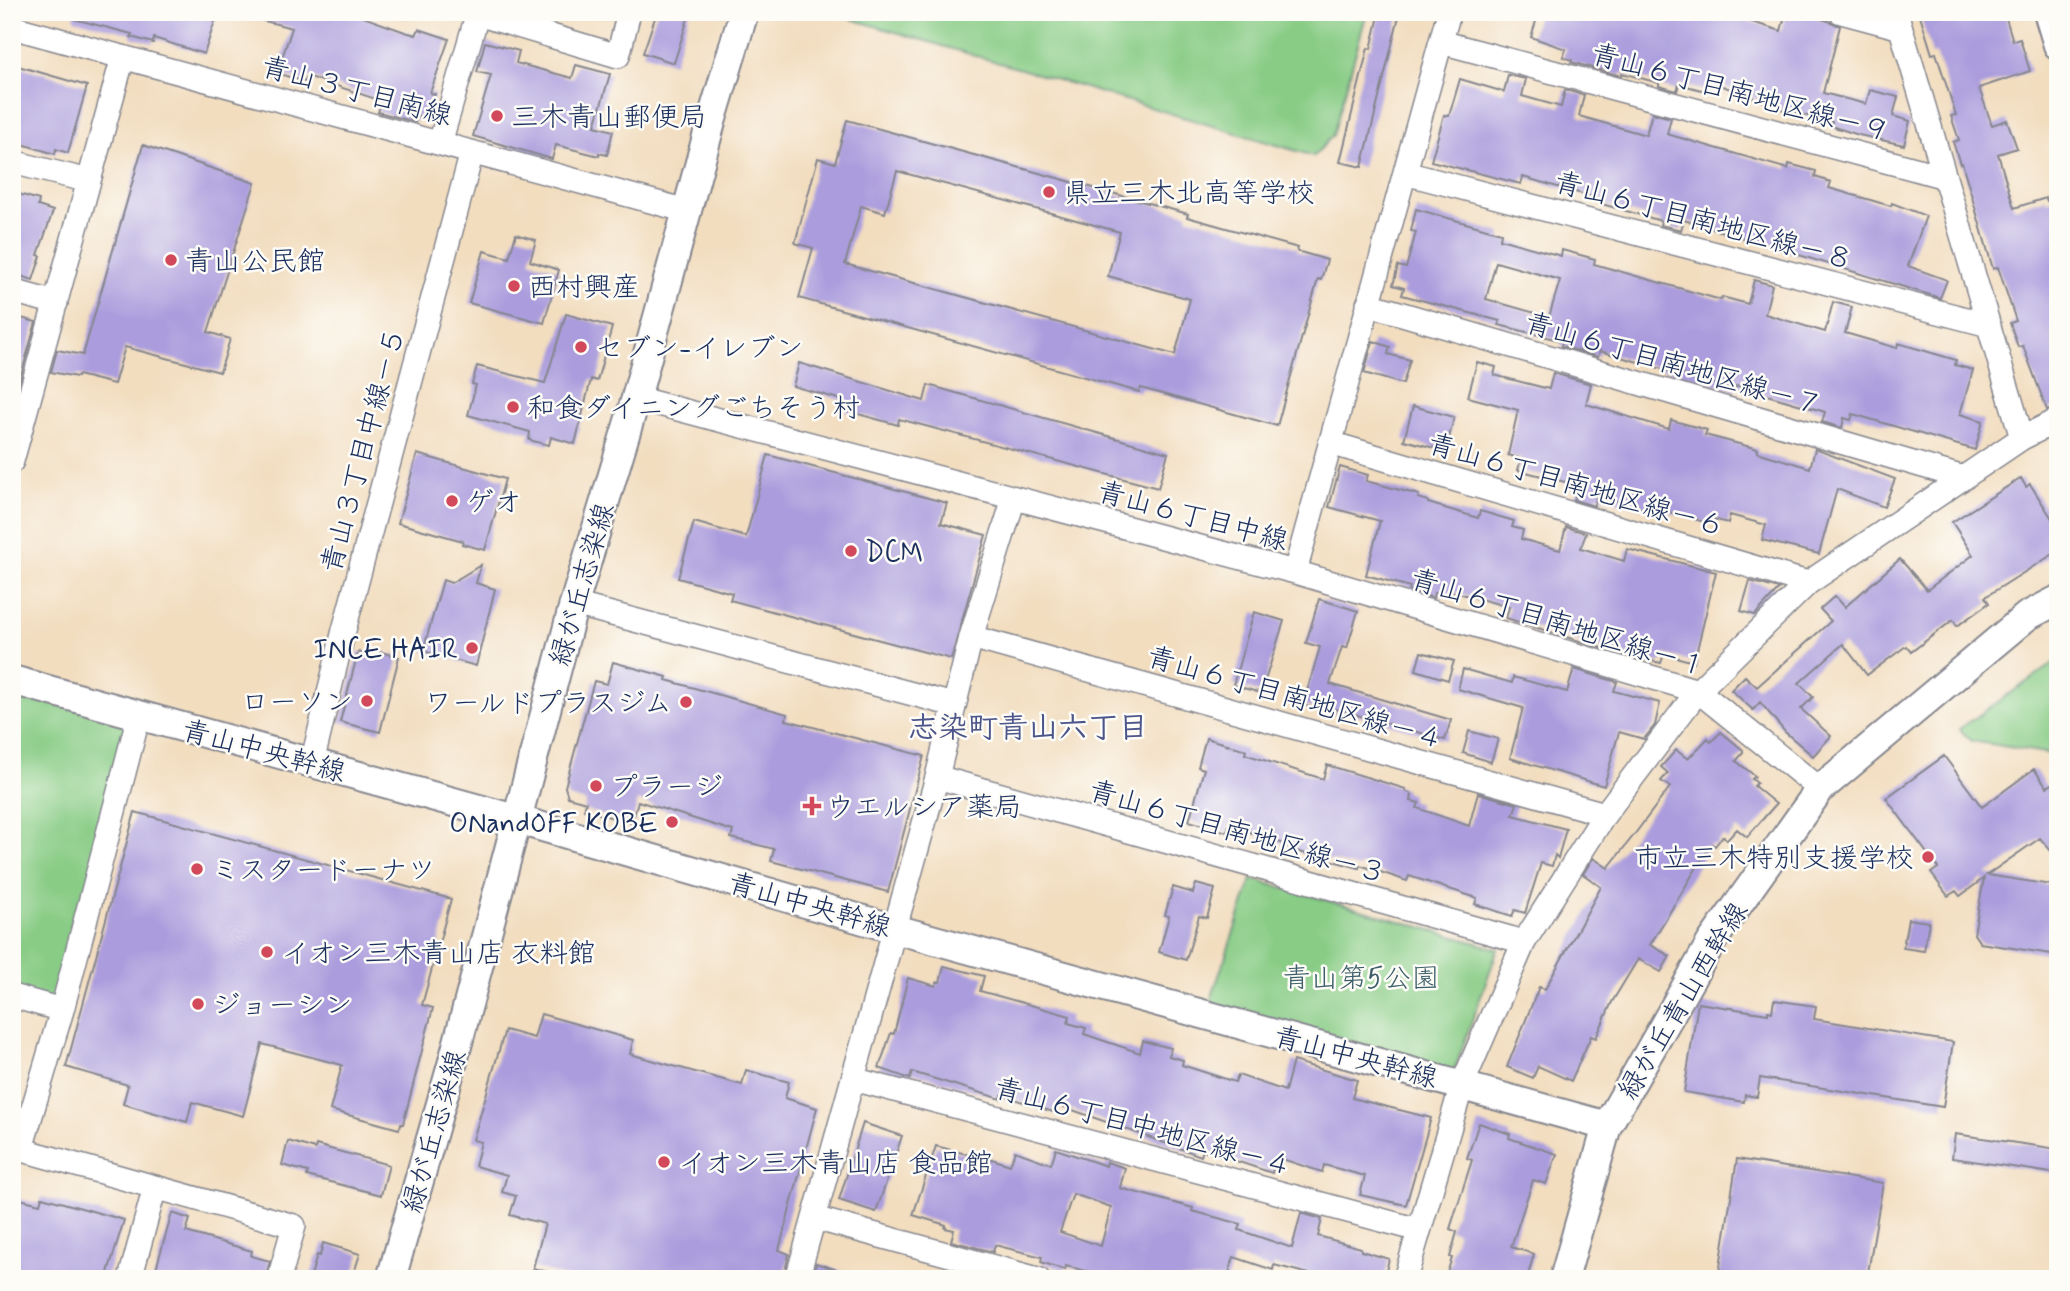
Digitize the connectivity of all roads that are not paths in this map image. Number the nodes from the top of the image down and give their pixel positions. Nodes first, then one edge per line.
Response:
1 (629, 12) edge
2 (744, 12) edge
3 (1449, 12) edge
4 (1841, 12) edge
5 (2048, 12) edge
6 (475, 13) edge
7 (1899, 20) edge
8 (19, 23) edge
9 (1441, 43) junction
10 (2058, 45) edge
11 (123, 57) junction
12 (440, 143) junction
13 (472, 152) junction
14 (12, 162) edge
15 (1405, 173) junction
16 (1945, 177) junction
17 (89, 181) junction
18 (687, 211) junction
19 (12, 291) edge
20 (56, 303) junction
21 (1368, 304) junction
22 (1989, 325) junction
23 (636, 398) junction
24 (2058, 420) edge
25 (17, 422) edge
26 (2022, 438) junction
27 (1330, 443) junction
28 (12, 461) edge
29 (1964, 478) junction
30 (1014, 498) junction
31 (1295, 572) junction
32 (1808, 583) junction
33 (2058, 600) edge
34 (574, 604) junction
35 (971, 637) junction
36 (12, 680) edge
37 (1698, 691) junction
38 (954, 705) junction
39 (139, 715) junction
40 (312, 763) junction
41 (937, 778) junction
42 (1821, 789) junction
43 (1605, 814) junction
44 (515, 819) junction
45 (895, 929) junction
46 (1524, 942) junction
47 (12, 996) edge
48 (62, 1010) junction
49 (853, 1079) junction
50 (1462, 1085) junction
51 (1607, 1126) junction
52 (17, 1148) edge
53 (155, 1187) junction
54 (814, 1218) junction
55 (1419, 1230) junction
56 (130, 1279) edge
57 (279, 1279) edge
58 (391, 1279) edge
59 (797, 1279) edge
60 (1038, 1279) edge
61 (1405, 1279) edge
62 (1564, 1279) edge

1 - 6 street
2 - 18 street, 緑が丘志染線
3 - 9 street, 青山６丁目中線
4 - 7 street
5 - 10 street
6 - 12 street
7 - 16 street
8 - 11 street, 青山３丁目南線
9 - 15 street, 青山６丁目中線
9 - 16 street, 青山６丁目南地区線ー９
11 - 12 street, 青山３丁目南線
11 - 17 street
12 - 13 street, 青山３丁目南線
13 - 18 street, 青山３丁目南線
13 - 40 street, 青山３丁目中線ー５
14 - 17 street
15 - 21 street, 青山６丁目中線
15 - 22 street, 青山６丁目南地区線ー８
16 - 22 street
17 - 20 street
18 - 23 street, 緑が丘志染線
19 - 20 street
20 - 25 street
21 - 27 street, 青山６丁目中線
21 - 29 street, 青山６丁目南地区線ー７
22 - 26 street
23 - 30 street, 青山６丁目中線
23 - 34 street, 緑が丘志染線
24 - 26 street
25 - 28 street
26 - 29 street
27 - 31 street, 青山６丁目中線
27 - 32 street, 青山６丁目南地区線ー６
29 - 32 street
30 - 31 street, 青山６丁目中線
30 - 35 street
31 - 37 street, 青山６丁目南地区線ー１
32 - 37 street
33 - 42 street, 緑が丘青山西幹線
34 - 38 street
34 - 44 street, 緑が丘志染線
35 - 38 street
35 - 43 street, 青山６丁目南地区線ー４
36 - 39 street, 青山中央幹線
37 - 42 street, 青山６丁目南地区線ー１
37 - 43 street
38 - 41 street
39 - 40 street, 青山中央幹線
39 - 48 street
40 - 44 street, 青山中央幹線
41 - 45 street
41 - 46 street, 青山６丁目南地区線ー３
42 - 51 street, 緑が丘青山西幹線
43 - 46 street
44 - 45 street, 青山中央幹線
44 - 58 street, 緑が丘志染線
45 - 49 street
45 - 50 street, 青山中央幹線
46 - 50 street
47 - 48 street
48 - 52 street
49 - 54 street
49 - 55 street, 青山６丁目中地区線ー４
50 - 51 street, 青山中央幹線
50 - 55 street
51 - 62 street, 緑が丘青山西幹線
52 - 53 street
53 - 56 street
53 - 57 street
54 - 59 street
54 - 60 street
55 - 61 street

